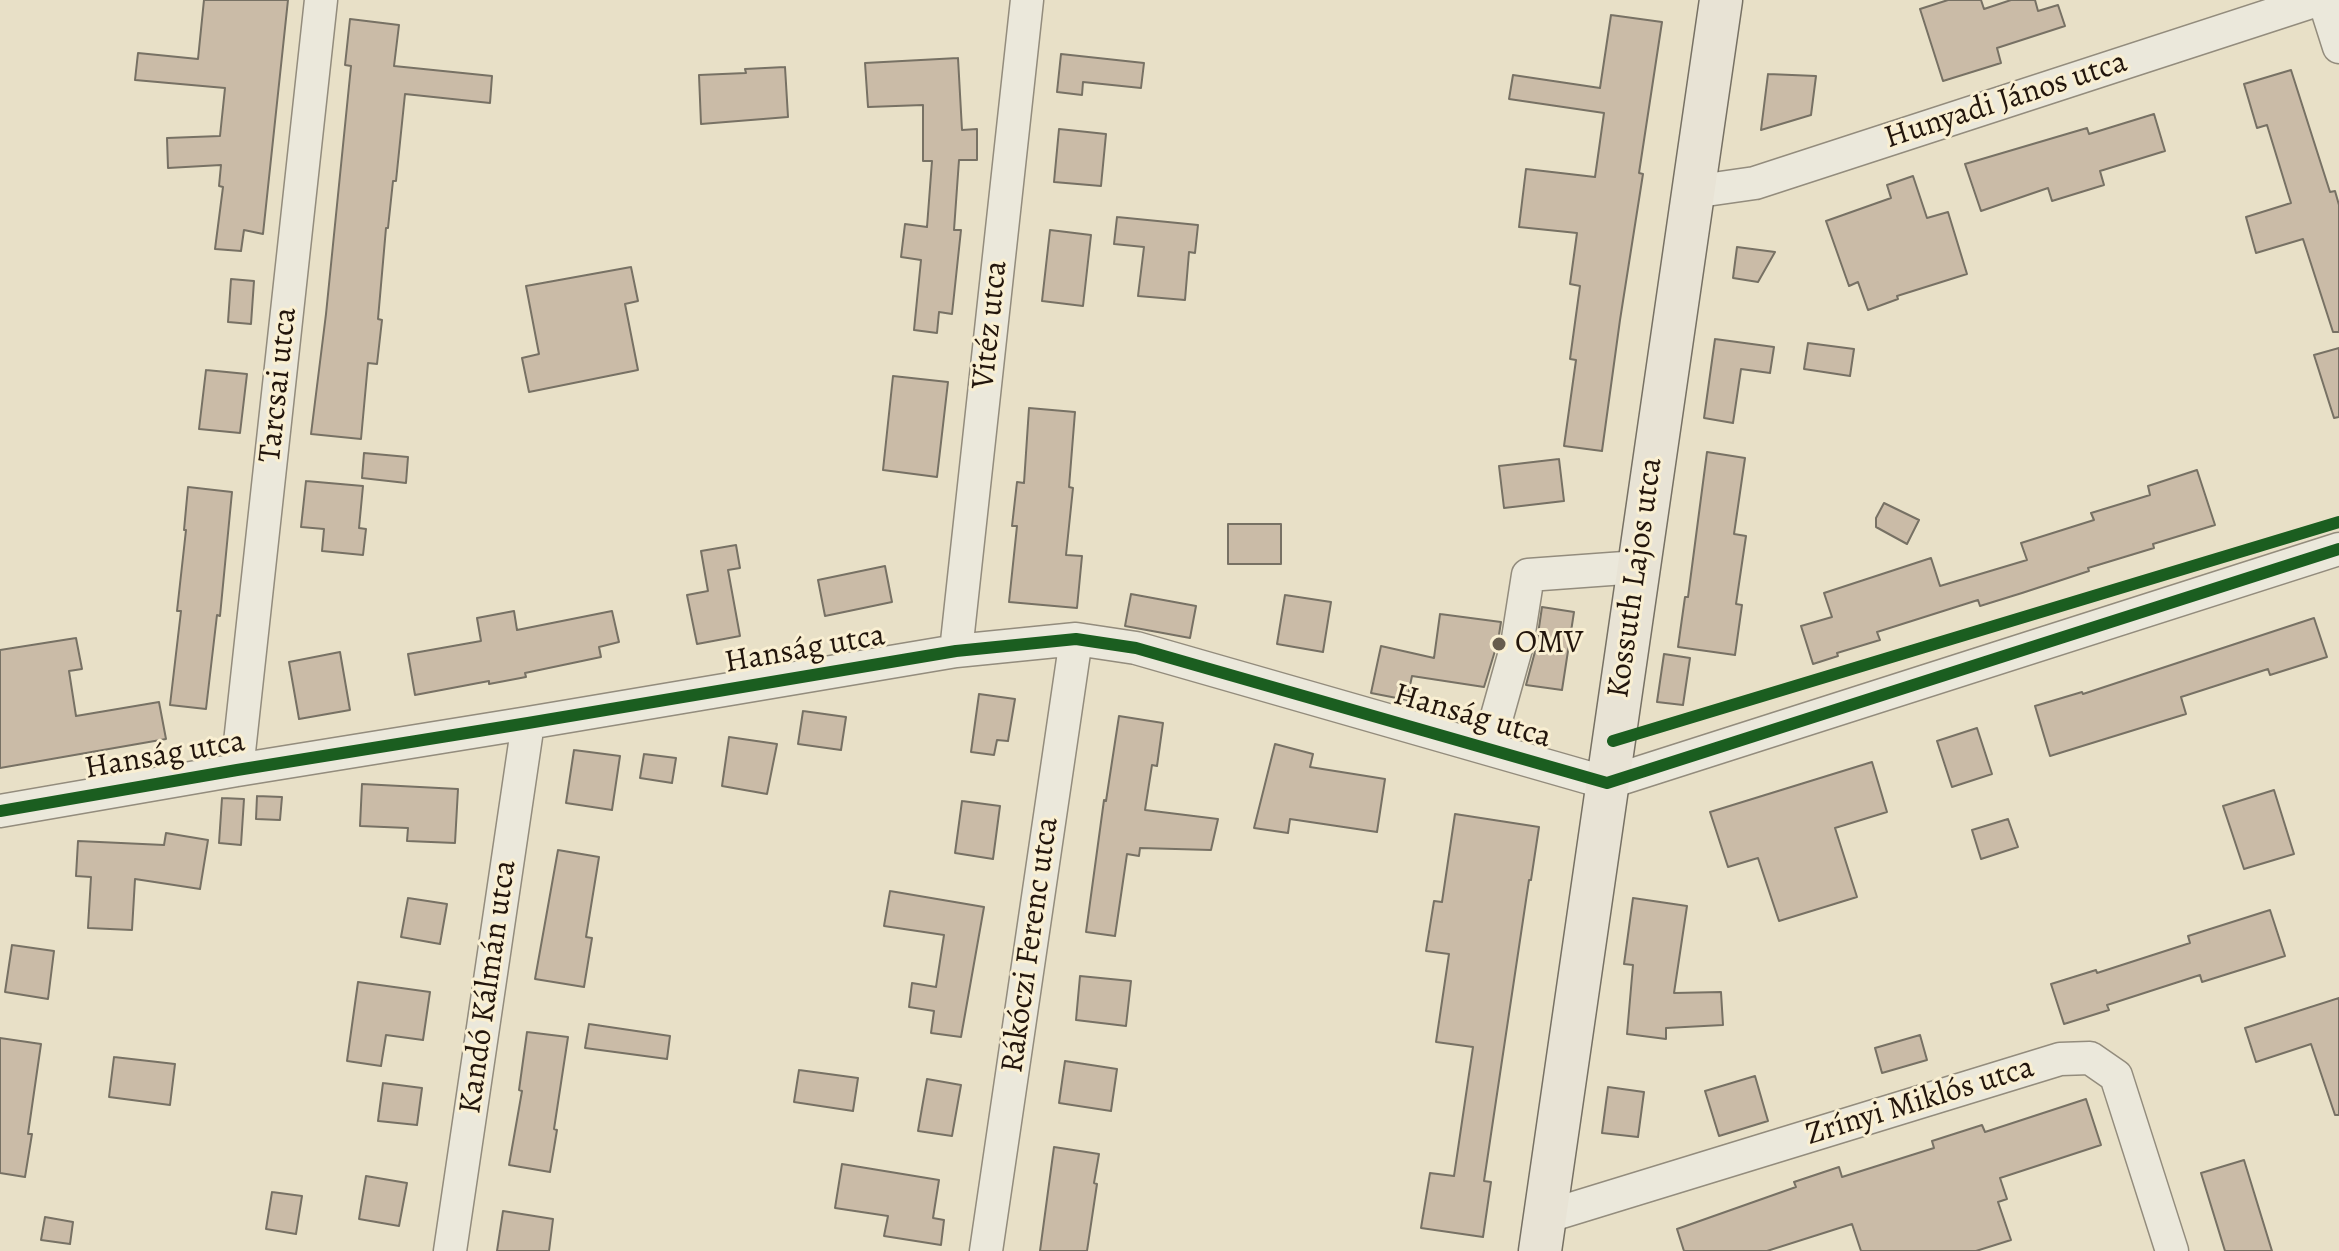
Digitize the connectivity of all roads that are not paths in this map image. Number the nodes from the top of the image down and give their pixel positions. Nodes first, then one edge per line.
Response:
1 (321, 0) edge
2 (1027, 0) edge
3 (1721, 0) edge
4 (2317, 0) edge
5 (2324, 0) edge
6 (2339, 47) edge
7 (1692, 192) junction
8 (2339, 549) edge
9 (1638, 567) junction
10 (1076, 639) junction
11 (956, 651) junction
12 (528, 723) junction
13 (1488, 748) junction
14 (237, 770) junction
15 (1607, 783) junction
16 (0, 811) edge
17 (1543, 1234) edge
18 (450, 1251) edge
19 (986, 1251) edge
20 (2172, 1251) edge

1 - 14 street, Tarcsai utca
2 - 11 street, Vitéz utca
3 - 7 main road, Kossuth Lajos utca
4 - 7 street, Hunyadi János utca
5 - 6 street
7 - 9 main road, Kossuth Lajos utca
8 - 15 street
9 - 13 street
9 - 15 main road, Kossuth Lajos utca
10 - 11 street, Hanság utca
10 - 13 street, Hanság utca
10 - 19 street, Rákóczi Ferenc utca
11 - 12 street, Hanság utca
12 - 14 street, Hanság utca
12 - 18 street, Kandó Kálmán utca
13 - 15 street, Hanság utca
14 - 16 street, Hanság utca
15 - 17 main road, Kossuth Lajos utca
17 - 20 street, Zrínyi Miklós utca

